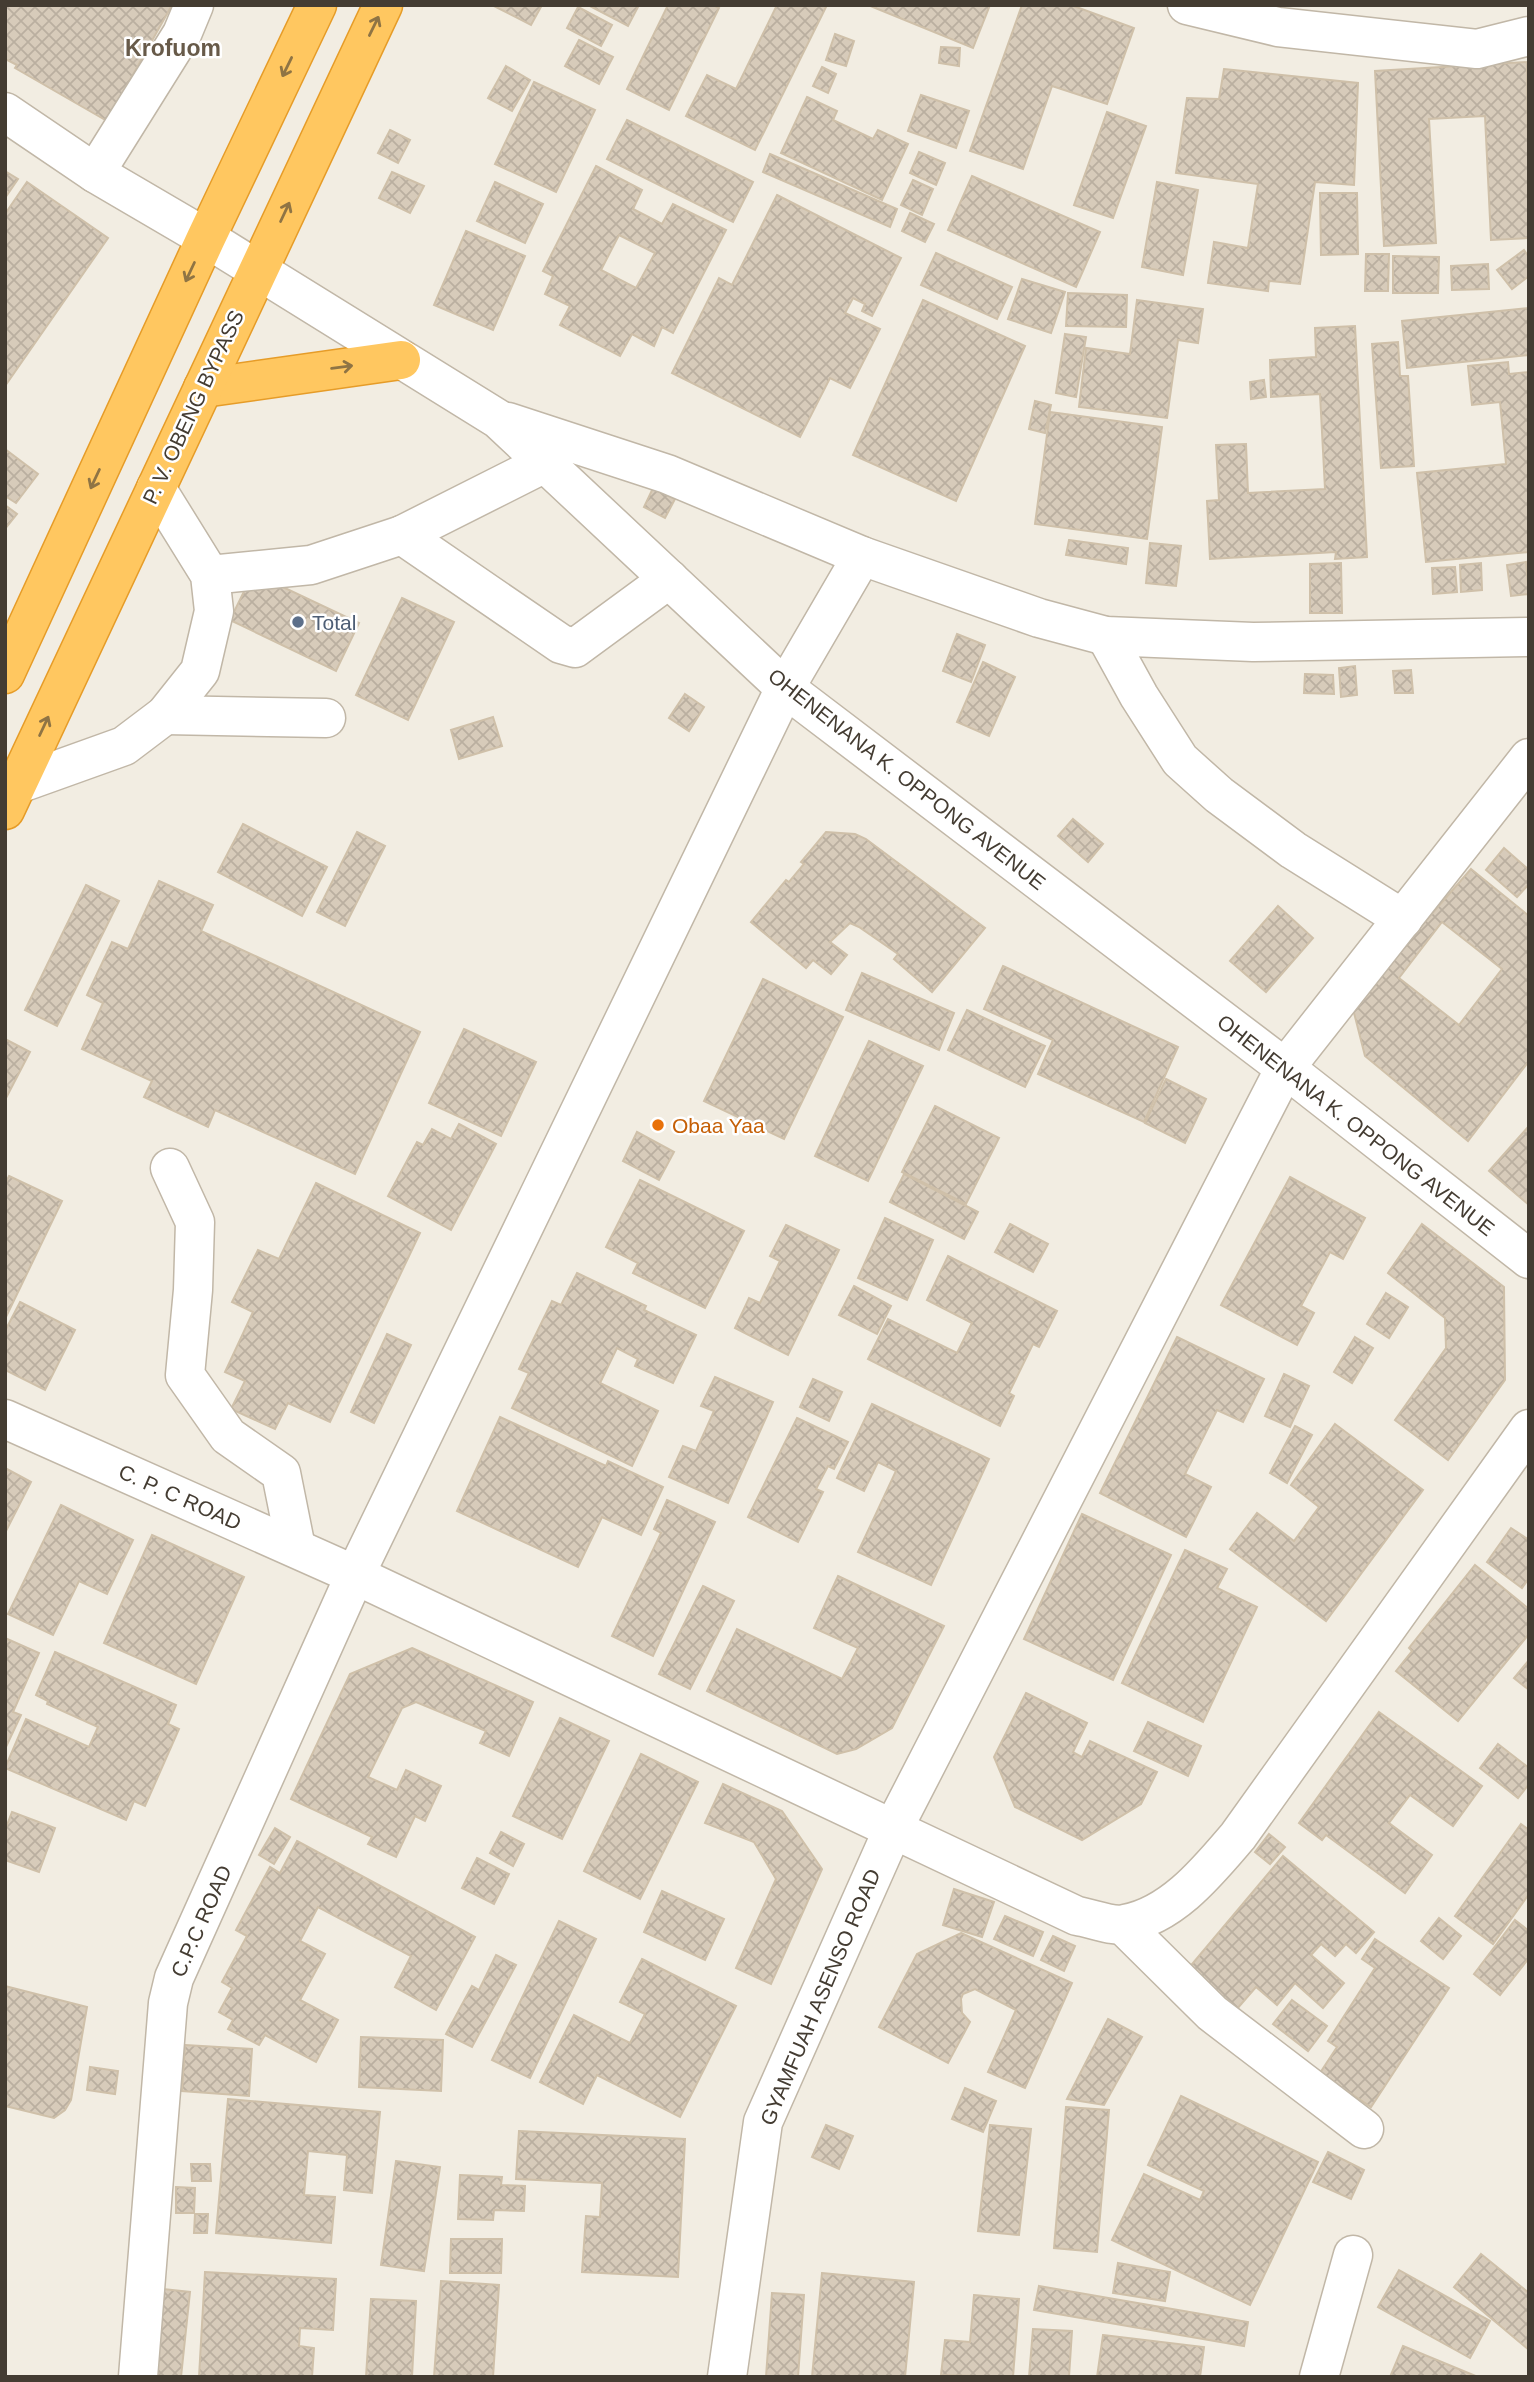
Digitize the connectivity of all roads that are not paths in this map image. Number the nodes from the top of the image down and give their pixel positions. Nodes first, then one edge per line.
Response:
1 (194, 5) edge
2 (317, 5) edge
3 (383, 5) edge
4 (1187, 5) edge
5 (1529, 36) edge
6 (5, 112) edge
7 (95, 173) junction
8 (206, 238) junction
9 (257, 271) junction
10 (401, 359) junction
11 (203, 388) junction
12 (498, 419) junction
13 (545, 463) junction
14 (156, 488) junction
15 (402, 535) junction
16 (862, 556) junction
17 (210, 575) junction
18 (669, 579) junction
19 (1106, 636) junction
20 (1529, 637) edge
21 (5, 674) edge
22 (785, 688) junction
23 (165, 715) junction
24 (326, 718) dead end
25 (1529, 758) edge
26 (11, 797) edge
27 (1403, 919) junction
28 (1285, 1068) junction
29 (170, 1168) dead end
30 (1529, 1259) edge
31 (5, 1419) edge
32 (1529, 1429) edge
33 (296, 1548) junction
34 (355, 1575) junction
35 (894, 1828) junction
36 (1123, 1925) junction
37 (1364, 2129) dead end
38 (1353, 2255) dead end
39 (138, 2377) edge
40 (727, 2377) edge
41 (1320, 2377) edge

1 - 7 street
2 -> 8 highway
9 -> 3 highway, P. V. OBENG BYPASS
4 - 5 street
6 - 7 street, OHENENANA K. OPPONG AVENUE
7 - 8 street, OHENENANA K. OPPONG AVENUE
8 - 9 street, OHENENANA K. OPPONG AVENUE
8 -> 21 highway
9 - 10 street, OHENENANA K. OPPONG AVENUE
9 - 11 highway, P. V. OBENG BYPASS
11 -> 10 highway
10 - 12 street, OHENENANA K. OPPONG AVENUE
11 - 14 highway, P. V. OBENG BYPASS
12 - 13 street, OHENENANA K. OPPONG AVENUE
12 - 16 street
13 - 15 street
13 - 18 street, OHENENANA K. OPPONG AVENUE
14 - 17 street
26 -> 14 highway, P. V. OBENG BYPASS
15 - 17 street
15 - 18 street
16 - 19 street
16 - 22 street, C.P.C ROAD
17 - 23 street
18 - 22 street, OHENENANA K. OPPONG AVENUE
19 - 20 street
19 - 27 street
22 - 28 street, OHENENANA K. OPPONG AVENUE
22 - 34 street, C.P.C ROAD
23 - 24 street
23 - 26 street
25 - 27 street, GYAMFUAH ASENSO ROAD
27 - 28 street, GYAMFUAH ASENSO ROAD
28 - 30 street, OHENENANA K. OPPONG AVENUE
28 - 35 street, GYAMFUAH ASENSO ROAD
29 - 33 street
31 - 33 street, C. P. C ROAD
32 - 36 street
33 - 34 street, C. P. C ROAD
34 - 35 street, C. P. C ROAD
34 - 39 street, C.P.C ROAD
35 - 36 street, C. P. C ROAD
35 - 40 street, GYAMFUAH ASENSO ROAD
36 - 37 street
38 - 41 street

